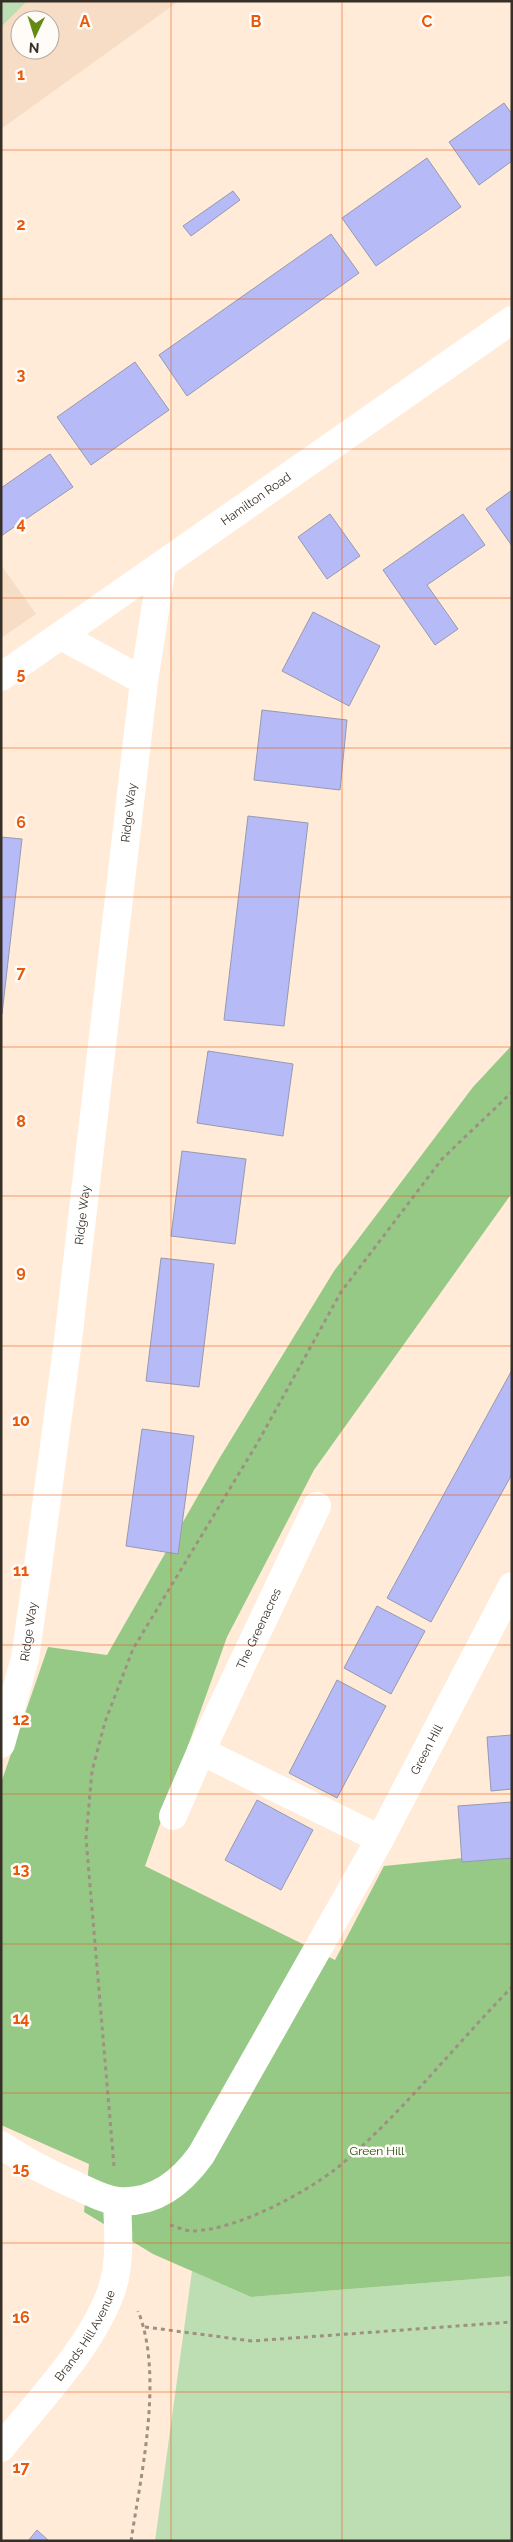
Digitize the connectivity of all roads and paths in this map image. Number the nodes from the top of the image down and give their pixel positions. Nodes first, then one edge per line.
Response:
1 (512, 320) edge
2 (162, 566) junction
3 (61, 636) junction
4 (1, 677) edge
5 (144, 681) junction
6 (512, 1092) edge
7 (317, 1506) dead end
8 (512, 1586) edge
9 (1, 1744) edge
10 (201, 1751) junction
11 (173, 1816) dead end
12 (380, 1839) junction
13 (512, 1987) edge
14 (1, 2145) edge
15 (117, 2202) junction
16 (190, 2231) dead end
17 (112, 2288) junction
18 (512, 2322) edge
19 (145, 2327) junction
20 (1, 2448) edge
21 (130, 2541) edge

1 - 2 street, Hamilton Road
2 - 3 street, Hamilton Road
2 - 5 street, Ridge Way
3 - 4 street, Hamilton Road
3 - 5 street
5 - 9 street, Ridge Way
6 - 15 path
7 - 10 street, The Greenacres
8 - 12 street, Green Hill
10 - 11 street, The Greenacres
10 - 12 street
12 - 15 street, Green Hill
13 - 16 path
14 - 15 street, Green Hill
15 - 17 street, Brands Hill Avenue
17 - 19 path
17 - 20 street, Brands Hill Avenue
18 - 19 path
19 - 21 path

